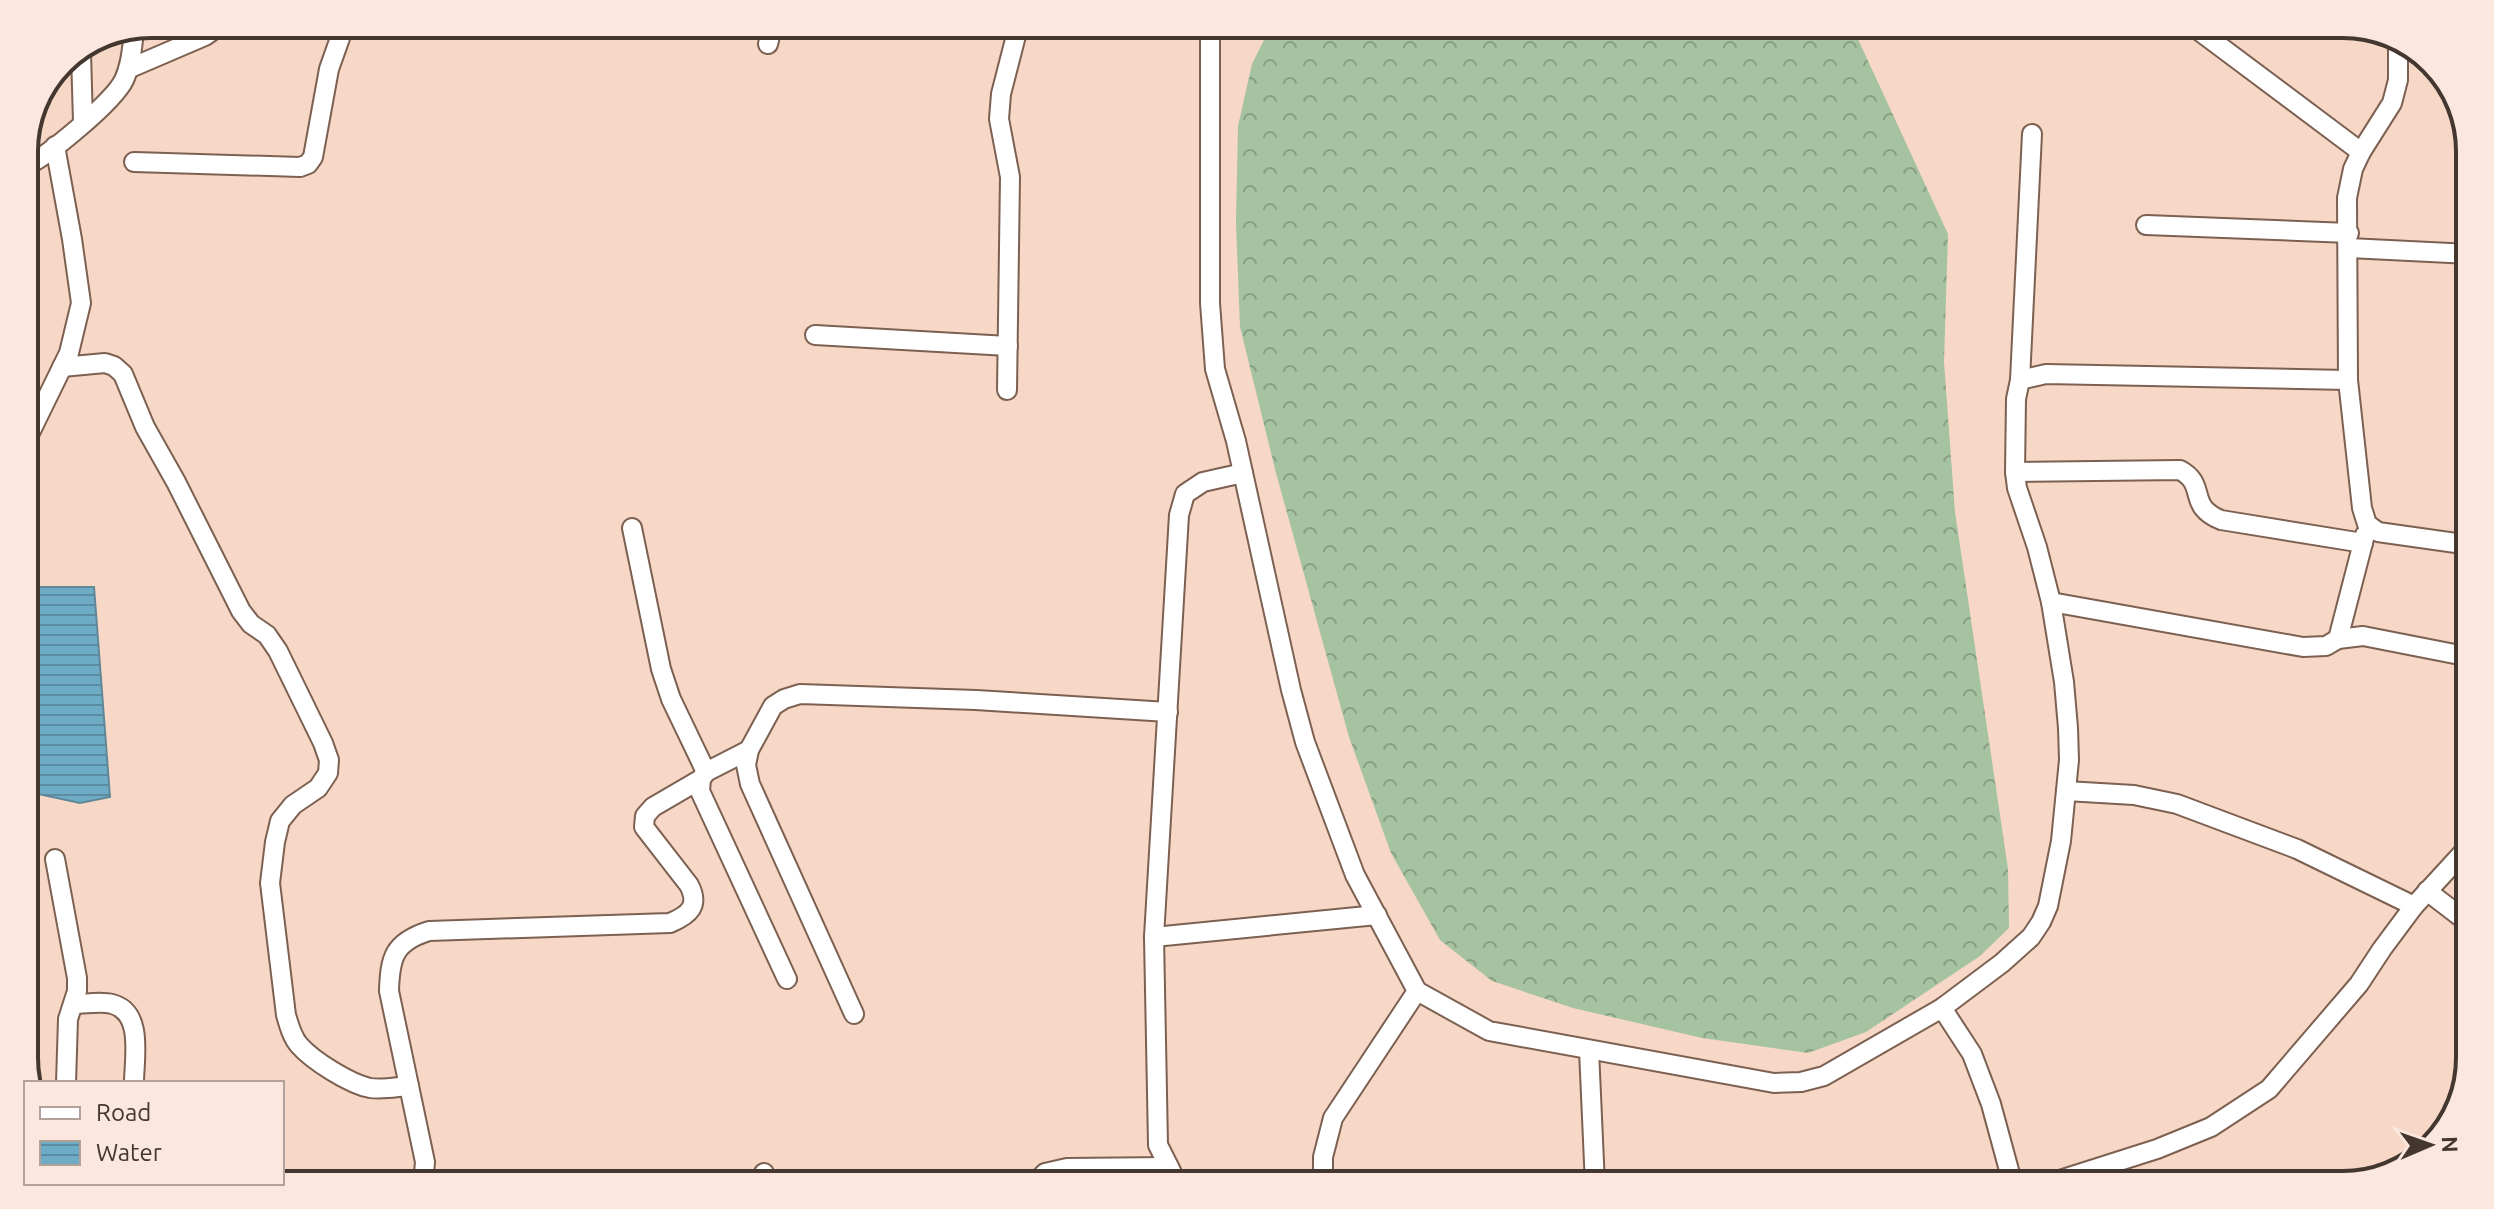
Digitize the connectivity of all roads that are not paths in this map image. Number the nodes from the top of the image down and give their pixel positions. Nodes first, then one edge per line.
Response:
1 (200, 38) edge
2 (340, 38) edge
3 (770, 38) edge
4 (1015, 38) edge
5 (1210, 38) edge
6 (2209, 38) edge
7 (133, 40) edge
8 (768, 44) dead end
9 (2398, 53) edge
10 (81, 63) edge
11 (128, 69) junction
12 (83, 122) junction
13 (2032, 134) dead end
14 (55, 146) junction
15 (2361, 152) junction
16 (38, 158) edge
17 (134, 162) dead end
18 (2146, 225) dead end
19 (2349, 240) junction
20 (2456, 252) edge
21 (815, 335) dead end
22 (1008, 346) junction
23 (62, 367) junction
24 (2020, 380) junction
25 (2348, 380) junction
26 (1007, 390) dead end
27 (38, 416) edge
28 (2015, 472) junction
29 (1243, 473) junction
30 (2367, 524) junction
31 (632, 528) dead end
32 (2363, 543) junction
33 (2456, 543) edge
34 (2051, 602) junction
35 (2338, 639) junction
36 (2456, 654) edge
37 (1168, 712) junction
38 (749, 750) junction
39 (704, 776) junction
40 (2066, 791) junction
41 (55, 859) dead end
42 (2456, 860) edge
43 (2427, 891) junction
44 (2414, 906) junction
45 (2456, 913) edge
46 (1377, 915) junction
47 (1154, 937) junction
48 (787, 979) dead end
49 (1417, 991) junction
50 (74, 1004) junction
51 (1942, 1008) junction
52 (854, 1014) dead end
53 (1589, 1050) junction
54 (66, 1081) edge
55 (134, 1081) edge
56 (409, 1086) junction
57 (1169, 1167) junction
58 (425, 1171) edge
59 (1054, 1171) edge
60 (1081, 1171) edge
61 (1140, 1171) edge
62 (1171, 1171) edge
63 (1323, 1171) edge
64 (1594, 1171) edge
65 (2009, 1171) edge
66 (2088, 1171) edge

1 - 11 street
2 - 17 street
3 - 8 street
4 - 22 street
5 - 29 street
6 - 15 street
7 - 11 street
9 - 15 street
10 - 12 street
11 - 12 street
12 - 14 street
13 - 24 street
14 - 16 street
14 - 23 street
15 - 19 street
18 - 19 street
19 - 20 street
19 - 25 street
21 - 22 street
22 - 26 street
23 - 27 street
23 - 56 street
24 - 25 street
24 - 28 street
25 - 30 street
28 - 32 street
28 - 34 street
29 - 37 street
29 - 46 street
30 - 32 street
30 - 33 street
31 - 39 street
32 - 35 street
34 - 35 street
34 - 40 street
35 - 36 street
37 - 38 street
37 - 47 street
38 - 39 street
38 - 52 street
39 - 48 street
39 - 56 street
40 - 44 street
40 - 51 street
41 - 50 street
42 - 43 street
43 - 44 street
43 - 45 street
44 - 66 street
46 - 47 street
46 - 49 street
47 - 57 street
49 - 53 street
49 - 63 street
50 - 54 street
50 - 55 street
51 - 53 street
51 - 65 street
53 - 64 street
56 - 58 street
57 - 61 street
57 - 62 street
59 - 60 street

